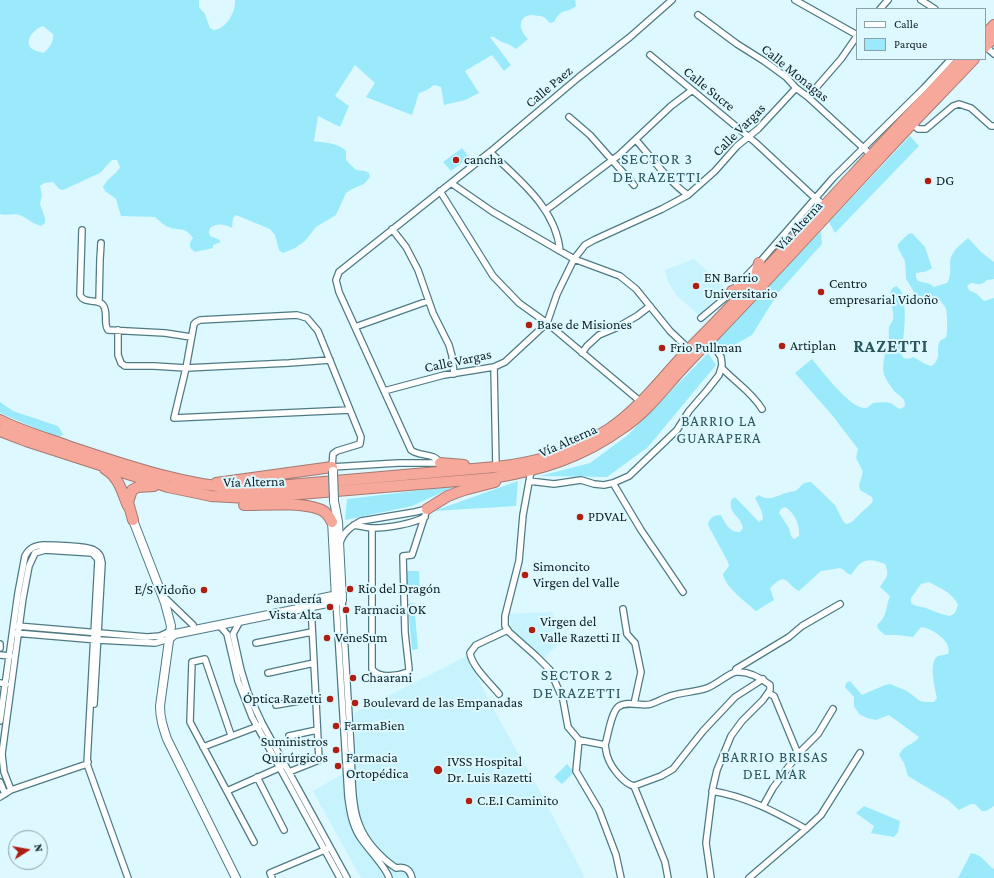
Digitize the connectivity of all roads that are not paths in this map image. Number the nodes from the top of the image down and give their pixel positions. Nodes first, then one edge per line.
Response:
1 (672, 0) edge
2 (795, 0) edge
3 (888, 0) edge
4 (922, 0) edge
5 (881, 8) edge
6 (934, 8) edge
7 (698, 15) dead end
8 (994, 25) edge
9 (986, 33) edge
10 (856, 35) edge
11 (856, 37) edge
12 (994, 37) edge
13 (986, 46) edge
14 (986, 48) edge
15 (994, 54) edge
16 (650, 55) dead end
17 (950, 60) edge
18 (961, 60) edge
19 (973, 60) edge
20 (796, 88) junction
21 (691, 91) junction
22 (808, 97) junction
23 (569, 117) dead end
24 (912, 124) junction
25 (994, 126) edge
26 (749, 137) junction
27 (636, 140) junction
28 (863, 148) junction
29 (490, 152) junction
30 (871, 155) junction
31 (613, 160) junction
32 (451, 183) junction
33 (634, 185) dead end
34 (440, 191) junction
35 (688, 195) junction
36 (815, 198) junction
37 (825, 206) junction
38 (546, 210) junction
39 (392, 229) junction
40 (82, 230) dead end
41 (101, 243) dead end
42 (560, 251) junction
43 (574, 259) junction
44 (759, 263) junction
45 (754, 284) junction
46 (732, 291) junction
47 (428, 301) junction
48 (99, 302) junction
49 (650, 306) junction
50 (701, 318) dead end
51 (547, 324) junction
52 (355, 327) junction
53 (118, 330) junction
54 (191, 337) junction
55 (707, 343) junction
56 (690, 349) junction
57 (582, 353) junction
58 (330, 360) junction
59 (494, 367) junction
60 (186, 368) junction
61 (722, 368) junction
62 (454, 374) junction
63 (384, 391) junction
64 (641, 402) junction
65 (350, 410) junction
66 (762, 410) dead end
67 (0, 420) edge
68 (0, 431) edge
69 (440, 463) junction
70 (100, 466) junction
71 (496, 467) junction
72 (333, 469) junction
73 (528, 475) junction
74 (614, 483) junction
75 (202, 484) junction
76 (168, 488) junction
77 (223, 497) junction
78 (335, 504) junction
79 (426, 513) junction
80 (133, 520) junction
81 (332, 522) junction
82 (354, 525) junction
83 (372, 528) junction
84 (339, 547) junction
85 (683, 592) dead end
86 (161, 595) junction
87 (339, 597) junction
88 (310, 603) junction
89 (840, 604) dead end
90 (623, 609) dead end
91 (241, 620) junction
92 (226, 621) junction
93 (193, 625) junction
94 (16, 626) junction
95 (508, 630) junction
96 (312, 632) junction
97 (16, 633) junction
98 (96, 634) junction
99 (230, 634) junction
100 (170, 635) junction
101 (96, 640) junction
102 (0, 644) edge
103 (256, 644) dead end
104 (0, 648) edge
105 (0, 655) edge
106 (10, 656) junction
107 (314, 663) junction
108 (735, 672) junction
109 (268, 673) dead end
110 (763, 679) junction
111 (3, 684) edge
112 (768, 693) junction
113 (500, 694) dead end
114 (316, 698) junction
115 (634, 704) junction
116 (276, 706) dead end
117 (833, 710) dead end
118 (0, 721) edge
119 (260, 725) junction
120 (317, 730) junction
121 (231, 735) junction
122 (289, 736) dead end
123 (579, 740) junction
124 (605, 744) junction
125 (203, 747) junction
126 (860, 753) dead end
127 (798, 754) junction
128 (87, 764) junction
129 (282, 766) junction
130 (289, 772) junction
131 (257, 777) junction
132 (0, 782) edge
133 (634, 786) junction
134 (11, 790) junction
135 (227, 791) junction
136 (712, 791) junction
137 (2, 795) edge
138 (762, 806) junction
139 (806, 828) junction
140 (284, 830) dead end
141 (254, 842) dead end
142 (327, 848) junction
143 (128, 878) edge
144 (236, 878) edge
145 (272, 878) edge
146 (340, 878) edge
147 (346, 878) edge
148 (389, 878) edge
149 (412, 878) edge
150 (621, 878) edge
151 (668, 878) edge
152 (710, 878) edge
153 (750, 878) edge

1 - 29 street, Calle Paez
2 - 10 street
3 - 5 street
4 - 6 street
7 - 20 street, Calle Monagas
8 - 9 highway
11 - 22 street
12 - 13 highway
14 - 15 street
16 - 21 street, Calle Sucre
17 - 28 street
18 - 30 highway, Vía Alterna
19 - 24 highway, Vía Alterna
20 - 22 street, Calle Monagas
20 - 26 street, Calle Vargas
21 - 26 street, Calle Sucre
21 - 27 street
22 - 28 street, Calle Monagas
23 - 31 street
24 - 25 street
24 - 55 highway, Vía Alterna
26 - 35 street, Calle Vargas
26 - 36 street, Calle Sucre
27 - 31 street
27 - 35 street
28 - 30 street, Calle Monagas
28 - 36 street
29 - 32 street, Calle Paez
29 - 38 street
30 - 37 highway, Vía Alterna
31 - 33 street
31 - 38 street
32 - 34 street, Calle Paez
32 - 42 street
34 - 39 street, Calle Paez
34 - 51 street
35 - 43 street, Calle Vargas
36 - 37 street, Calle Sucre
36 - 44 street
37 - 45 highway, Vía Alterna
38 - 42 street
39 - 47 street
39 - 52 street, Calle Paez
40 - 48 street
41 - 48 street
42 - 43 street
43 - 49 street
43 - 51 street, Calle Vargas
44 - 45 highway
44 - 46 street
45 - 46 highway
45 - 56 highway, Vía Alterna
46 - 50 street
47 - 52 street
47 - 62 street
48 - 53 street
49 - 56 street
49 - 57 street
51 - 57 street
51 - 59 street, Calle Vargas
52 - 63 street
53 - 54 street
53 - 60 street
54 - 58 street
54 - 60 street
55 - 61 street
55 - 73 highway, Vía Alterna
56 - 64 highway, Vía Alterna
57 - 64 street
58 - 60 street
58 - 65 street
59 - 62 street, Calle Vargas
59 - 71 street
60 - 65 street
61 - 66 street
61 - 74 street
62 - 63 street, Calle Vargas
63 - 69 street
64 - 71 highway, Vía Alterna
65 - 72 street
67 - 75 highway, Vía Alterna
68 - 70 highway, Vía Alterna
69 - 71 highway
69 - 72 street
70 - 76 highway, Vía Alterna
70 - 80 highway
71 - 75 highway, Vía Alterna
72 - 75 highway
72 - 78 main road, bridge
73 - 74 street
73 - 77 highway, Vía Alterna
73 - 79 highway
73 - 95 street
74 - 85 street
76 - 77 highway, Vía Alterna
76 - 80 highway
77 - 81 highway
78 - 81 main road
78 - 84 main road
79 - 82 street
79 - 83 street
79 - 83 street
80 - 86 main road
81 - 87 main road
82 - 83 street
82 - 84 street
84 - 87 main road
86 - 93 street
86 - 100 main road
87 - 88 main road
87 - 148 street
87 - 149 street
88 - 91 main road
88 - 92 main road
88 - 96 street
89 - 108 street
90 - 115 street
91 - 92 main road
91 - 99 street
92 - 93 main road
92 - 99 street
92 - 99 street
92 - 100 main road
93 - 100 main road
94 - 97 street
94 - 98 street
94 - 98 street
95 - 113 street
95 - 123 street
96 - 103 street
96 - 107 street
97 - 101 street
97 - 106 street
97 - 134 street
98 - 100 street
98 - 101 street
99 - 119 street
100 - 101 street
100 - 144 main road
101 - 128 street
102 - 104 street
105 - 106 street
106 - 111 street
107 - 109 street
107 - 114 street
108 - 110 street
108 - 115 street
110 - 112 street
110 - 133 street
111 - 118 street
112 - 127 street
112 - 136 street
114 - 116 street
114 - 120 street
115 - 124 street
117 - 127 street
119 - 121 street
119 - 129 street
120 - 122 street
120 - 130 street
121 - 125 street
121 - 125 street
123 - 124 street
123 - 150 street
124 - 133 street
125 - 135 street
126 - 139 street
127 - 138 street
128 - 134 street
128 - 143 street
129 - 130 street
129 - 131 street
129 - 142 street
130 - 142 street
131 - 135 street
131 - 140 street
132 - 137 street
133 - 151 street
134 - 137 street
135 - 141 street
136 - 138 street
136 - 152 street
138 - 139 street
139 - 153 street
142 - 145 street
142 - 146 street
142 - 147 street

